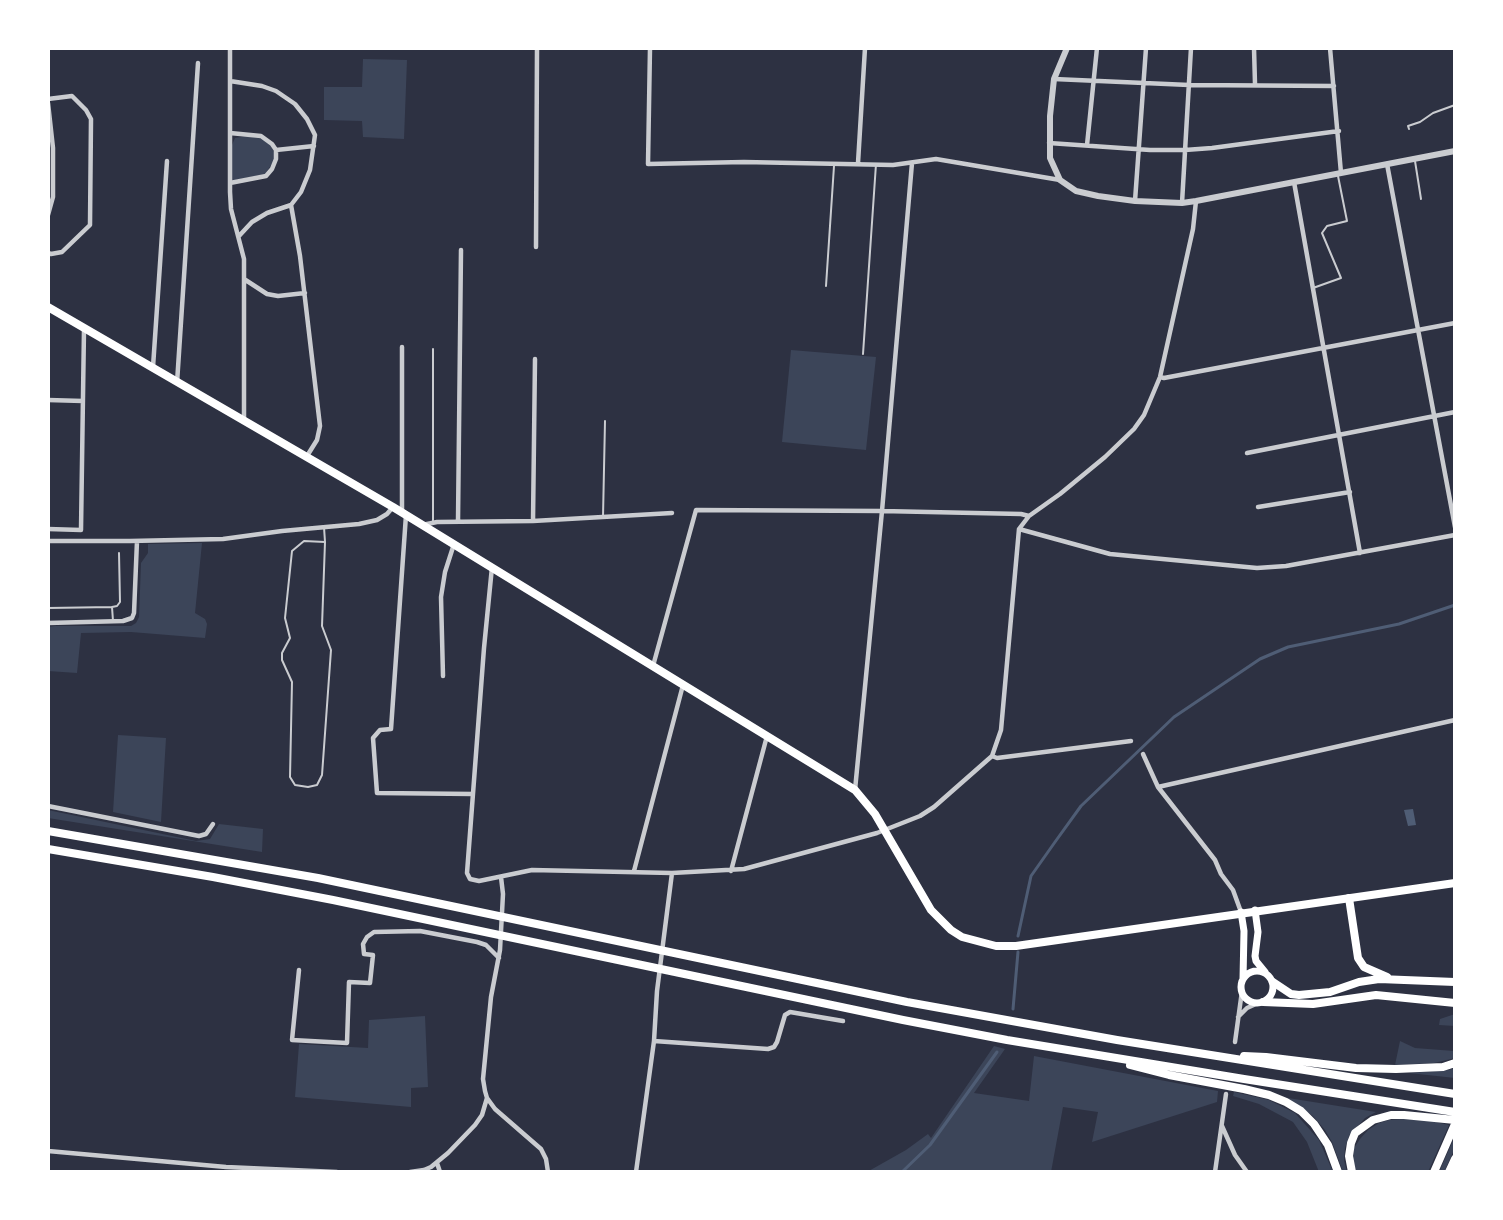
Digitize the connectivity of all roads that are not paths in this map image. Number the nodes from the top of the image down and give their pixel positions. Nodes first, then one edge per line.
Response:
1 (230, 48) edge
2 (537, 48) edge
3 (650, 48) edge
4 (865, 48) edge
5 (1067, 48) edge
6 (1097, 48) edge
7 (1146, 48) edge
8 (1191, 48) edge
9 (1254, 48) edge
10 (1329, 48) edge
11 (198, 63) dead end
12 (1054, 79) junction
13 (230, 81) junction
14 (1093, 82) junction
15 (1142, 84) junction
16 (1255, 84) junction
17 (1189, 85) junction
18 (1334, 86) junction
19 (48, 101) edge
20 (1455, 105) edge
21 (1409, 129) dead end
22 (1339, 131) junction
23 (230, 133) junction
24 (1049, 143) junction
25 (1087, 145) junction
26 (314, 146) junction
27 (1137, 149) junction
28 (276, 150) junction
29 (1185, 150) junction
30 (1455, 151) edge
31 (1416, 156) junction
32 (167, 161) dead end
33 (835, 163) junction
34 (858, 163) junction
35 (912, 163) junction
36 (876, 164) junction
37 (1387, 164) junction
38 (1340, 173) junction
39 (1060, 180) junction
40 (1294, 182) junction
41 (230, 183) junction
42 (1421, 199) dead end
43 (1135, 201) junction
44 (1196, 201) junction
45 (1182, 203) junction
46 (291, 205) junction
47 (48, 215) edge
48 (239, 236) junction
49 (536, 247) dead end
50 (461, 250) dead end
51 (48, 253) edge
52 (244, 279) junction
53 (826, 286) dead end
54 (1313, 288) junction
55 (305, 293) junction
56 (48, 308) edge
57 (1455, 323) edge
58 (84, 329) junction
59 (1419, 330) junction
60 (402, 346) dead end
61 (1325, 348) junction
62 (433, 349) dead end
63 (863, 354) dead end
64 (535, 359) dead end
65 (153, 369) junction
66 (1160, 377) junction
67 (177, 384) junction
68 (48, 400) edge
69 (83, 401) junction
70 (1455, 411) edge
71 (1434, 416) junction
72 (244, 420) junction
73 (605, 421) dead end
74 (1340, 434) junction
75 (1247, 453) dead end
76 (307, 456) junction
77 (1350, 492) junction
78 (393, 507) junction
79 (1258, 507) dead end
80 (882, 511) junction
81 (404, 513) junction
82 (672, 513) dead end
83 (1029, 516) junction
84 (603, 517) junction
85 (458, 521) junction
86 (533, 521) junction
87 (433, 523) junction
88 (422, 525) junction
89 (324, 527) junction
90 (1455, 527) edge
91 (48, 529) edge
92 (1019, 529) junction
93 (1455, 535) edge
94 (48, 541) edge
95 (136, 541) junction
96 (325, 543) junction
97 (454, 544) junction
98 (119, 553) dead end
99 (1360, 553) junction
100 (492, 567) junction
101 (112, 607) junction
102 (48, 608) edge
103 (113, 621) junction
104 (48, 623) edge
105 (653, 666) junction
106 (443, 676) dead end
107 (683, 685) junction
108 (1455, 720) edge
109 (767, 736) junction
110 (1131, 741) dead end
111 (1143, 754) dead end
112 (992, 756) junction
113 (1158, 787) junction
114 (855, 790) junction
115 (473, 794) junction
116 (48, 806) edge
117 (213, 824) dead end
118 (884, 830) junction
119 (48, 831) edge
120 (48, 849) edge
121 (732, 870) junction
122 (634, 871) junction
123 (672, 873) junction
124 (501, 877) junction
125 (1455, 883) edge
126 (1349, 898) junction
127 (1256, 910) junction
128 (1241, 912) junction
129 (499, 957) junction
130 (299, 970) dead end
131 (1265, 972) junction
132 (1243, 979) junction
133 (1399, 980) junction
134 (1273, 982) junction
135 (1455, 982) edge
136 (1431, 983) junction
137 (1455, 988) edge
138 (1242, 991) junction
139 (1261, 1003) junction
140 (1452, 1004) edge
141 (1238, 1017) junction
142 (843, 1020) dead end
143 (654, 1041) junction
144 (1235, 1042) dead end
145 (1209, 1055) junction
146 (1110, 1057) junction
147 (1455, 1064) edge
148 (1226, 1094) dead end
149 (1455, 1094) edge
150 (486, 1098) junction
151 (1455, 1112) edge
152 (1455, 1122) edge
153 (1221, 1123) junction
154 (48, 1150) edge
155 (1455, 1159) edge
156 (436, 1163) junction
157 (337, 1172) edge
158 (410, 1172) edge
159 (440, 1172) edge
160 (548, 1172) edge
161 (636, 1172) edge
162 (1215, 1172) edge
163 (1247, 1172) edge
164 (1338, 1172) edge
165 (1352, 1172) edge
166 (1434, 1172) edge
167 (1449, 1172) edge

1 - 13 street
2 - 49 street
3 - 33 street
4 - 34 street
5 - 12 street
6 - 14 street
7 - 15 street
8 - 17 street
9 - 16 street
10 - 18 street
11 - 67 street
12 - 14 street
12 - 24 street
13 - 23 street
13 - 26 street
14 - 15 street
14 - 25 street
15 - 17 street
15 - 27 street
16 - 17 street
16 - 18 street
17 - 29 street
18 - 22 street
19 - 47 street
19 - 51 street
20 - 21 lane
22 - 29 street
22 - 38 street
23 - 28 street
23 - 41 street
24 - 25 street
24 - 39 street
25 - 27 street
26 - 28 street
26 - 46 street
27 - 29 street
27 - 43 street
28 - 41 street
29 - 45 street
30 - 31 street
31 - 37 street
31 - 42 lane
32 - 65 street
33 - 34 street
33 - 53 lane
34 - 36 street
35 - 36 street
35 - 39 street
35 - 80 street
36 - 63 lane
37 - 38 street
37 - 59 street
38 - 40 street
38 - 54 lane
39 - 43 street
40 - 44 street
40 - 54 street
41 - 48 street
43 - 45 street
44 - 45 street
44 - 66 street
46 - 48 street
46 - 55 street
48 - 52 street
50 - 85 street
52 - 55 street
52 - 72 street
54 - 61 street
55 - 76 street
56 - 58 main road
57 - 59 street
58 - 65 main road
58 - 69 street
59 - 61 street
59 - 71 street
60 - 81 street
61 - 66 street
61 - 74 street
62 - 87 lane
64 - 86 street
65 - 67 main road
66 - 83 street
67 - 72 main road
68 - 69 street
69 - 91 street
70 - 71 street
71 - 74 street
71 - 90 street
72 - 76 main road
73 - 84 lane
74 - 75 street
74 - 77 street
76 - 78 main road
77 - 79 street
77 - 99 street
78 - 81 main road
78 - 89 street
80 - 83 street
80 - 105 street
80 - 114 street
81 - 88 main road
81 - 115 street
82 - 84 street
83 - 92 street
84 - 86 street
85 - 86 street
85 - 87 street
87 - 88 street
88 - 97 main road
89 - 95 street
89 - 96 lane
92 - 99 street
92 - 112 street
93 - 99 street
94 - 95 street
95 - 103 street
96 - 96 lane
97 - 100 main road
97 - 106 street
98 - 101 lane
100 - 105 main road
100 - 115 street
101 - 102 lane
101 - 103 lane
103 - 104 street
105 - 107 main road
107 - 109 main road
107 - 122 street
108 - 113 street
109 - 114 main road
109 - 121 street
110 - 112 street
111 - 113 street
112 - 118 street
113 - 128 street
114 - 118 main road
115 - 124 street
116 - 117 street
118 - 121 street
118 - 128 main road
119 - 145 highway
120 - 146 highway
121 - 123 street
122 - 123 street
122 - 124 street
123 - 143 street
124 - 129 street
125 - 126 main road
126 - 127 main road
126 - 133 highway
127 - 128 main road
127 - 131 main road
128 - 132 main road
129 - 130 street
129 - 150 street
131 - 132 main road
131 - 134 main road
132 - 138 main road
133 - 134 highway
133 - 136 highway
134 - 139 main road
135 - 136 highway
136 - 137 highway
138 - 139 main road
138 - 141 street
139 - 140 highway
139 - 141 street
141 - 144 street
142 - 143 street
143 - 161 street
145 - 147 highway
145 - 149 highway
146 - 151 highway
146 - 164 highway
148 - 153 street
150 - 156 street
150 - 160 street
152 - 165 highway
152 - 166 highway
153 - 162 street
153 - 163 street
154 - 157 street
155 - 167 highway
156 - 158 street
156 - 159 street

